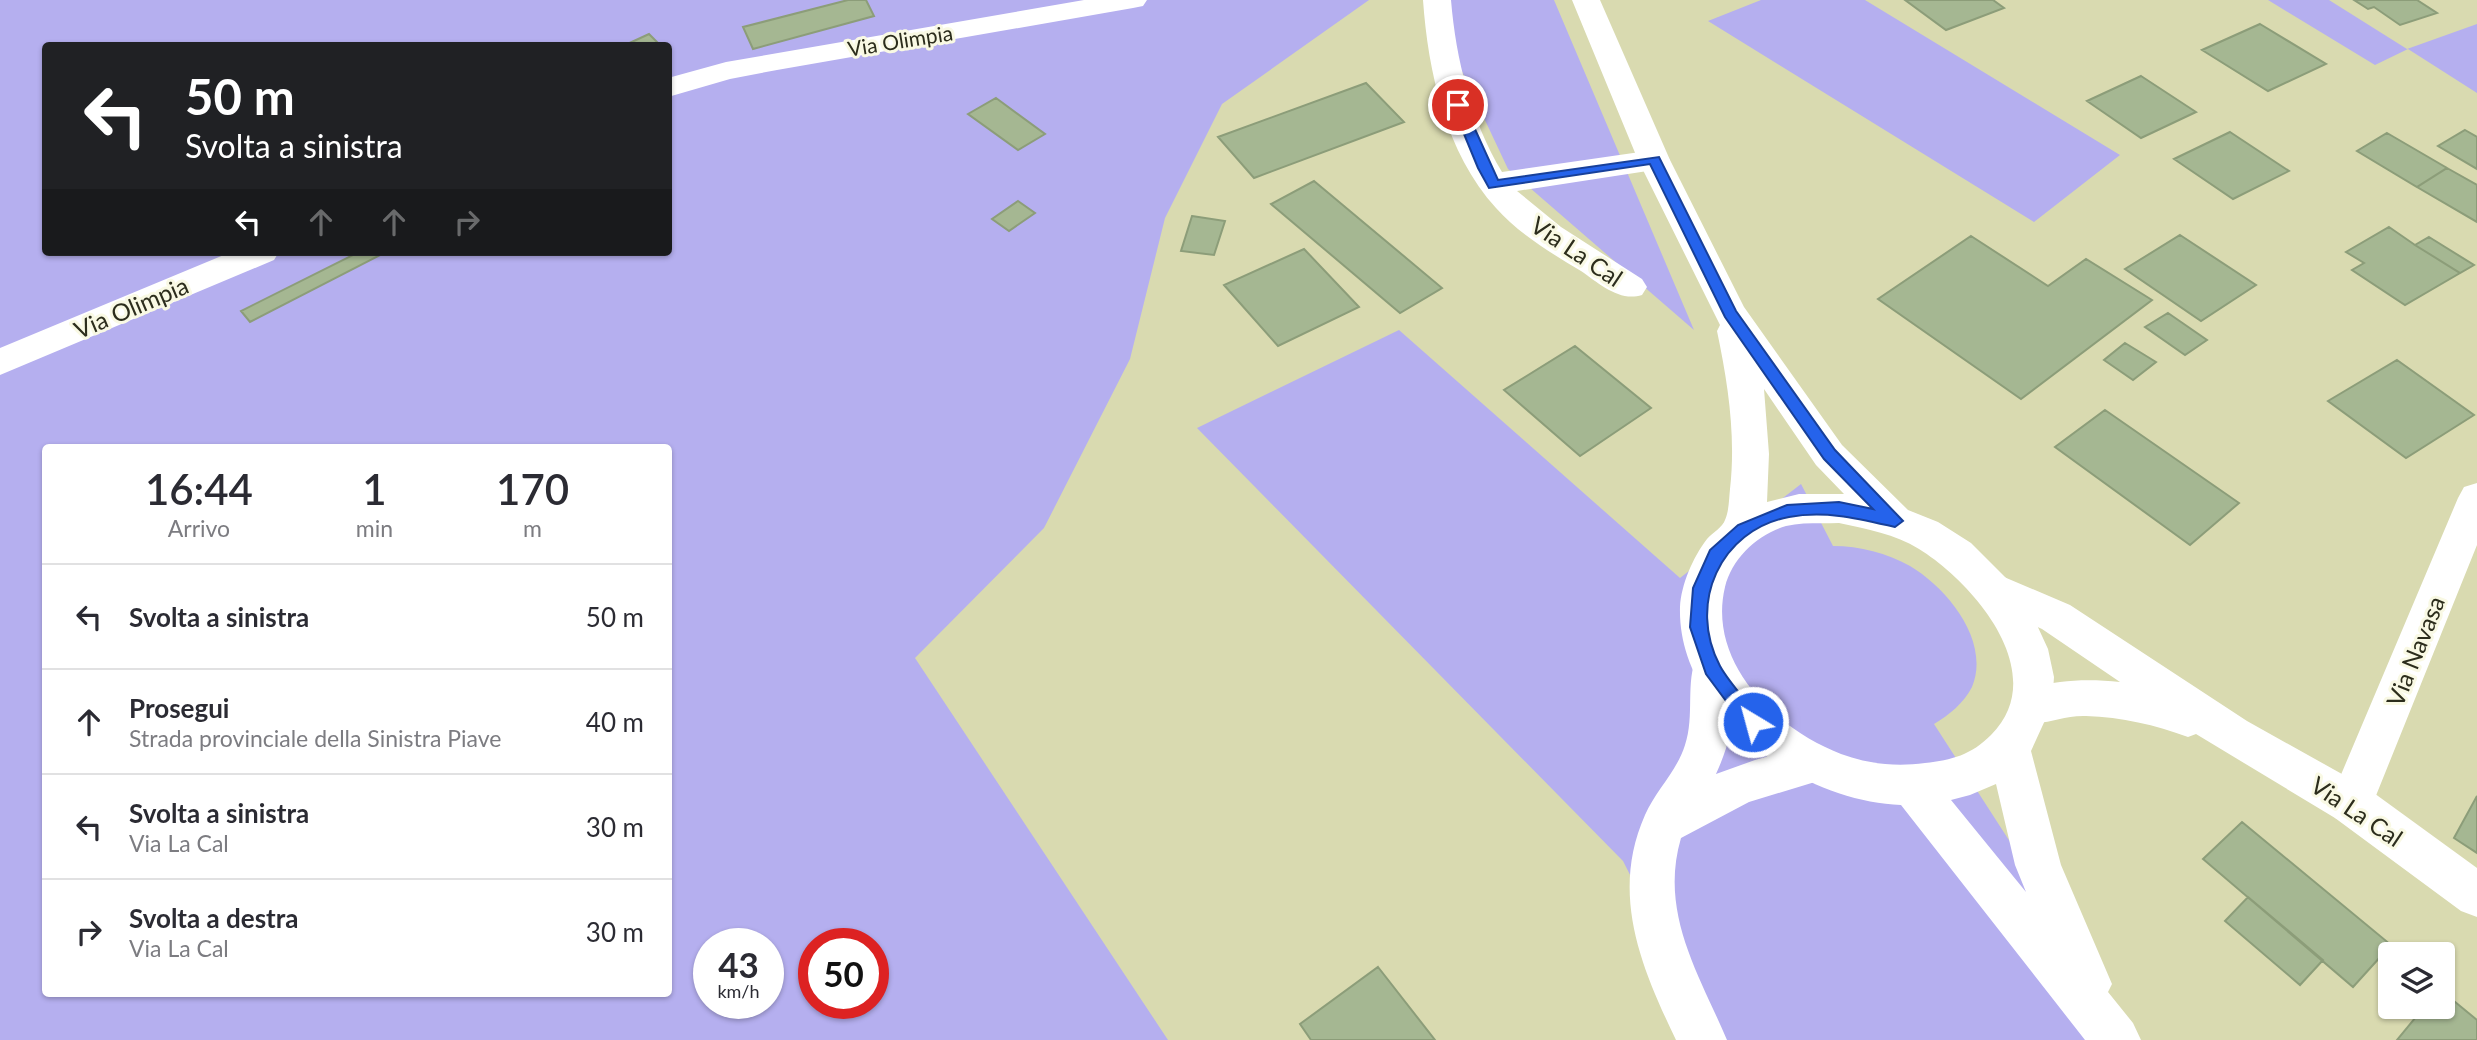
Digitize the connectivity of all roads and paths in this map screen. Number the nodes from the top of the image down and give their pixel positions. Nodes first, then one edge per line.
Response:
1 (1133, 0) edge
2 (1437, 0) edge
3 (1586, 0) edge
4 (672, 87) edge
5 (1654, 160) junction
6 (1494, 184) junction
7 (252, 256) edge
8 (1630, 287) dead end
9 (1730, 313) junction
10 (0, 362) edge
11 (2477, 498) edge
12 (1895, 521) junction
13 (1743, 529) junction
14 (1997, 591) junction
15 (1713, 669) junction
16 (2031, 706) junction
17 (2232, 735) junction
18 (2009, 748) junction
19 (1814, 764) junction
20 (1913, 787) junction
21 (2351, 803) junction
22 (1662, 826) junction
23 (2477, 895) edge
24 (2111, 1032) edge
25 (1702, 1040) edge

1 - 4 street, Via Olimpia
2 - 6 street, Via La Cal
3 - 5 street
5 - 6 street, Via La Cal
5 - 9 street
6 - 8 street, Via La Cal
7 - 10 street, Via Olimpia
9 - 12 street
9 - 13 street
11 - 21 street, Via Navasa
12 - 13 street
12 - 14 street
13 - 15 street
14 - 16 street
14 - 17 street, Via La Cal
15 - 19 street
15 - 22 street
16 - 17 street, Via La Cal
16 - 18 street
17 - 21 street, Via La Cal
18 - 20 street
18 - 24 street
19 - 20 street
19 - 22 street
20 - 24 street
21 - 23 street, Via La Cal
22 - 25 street

